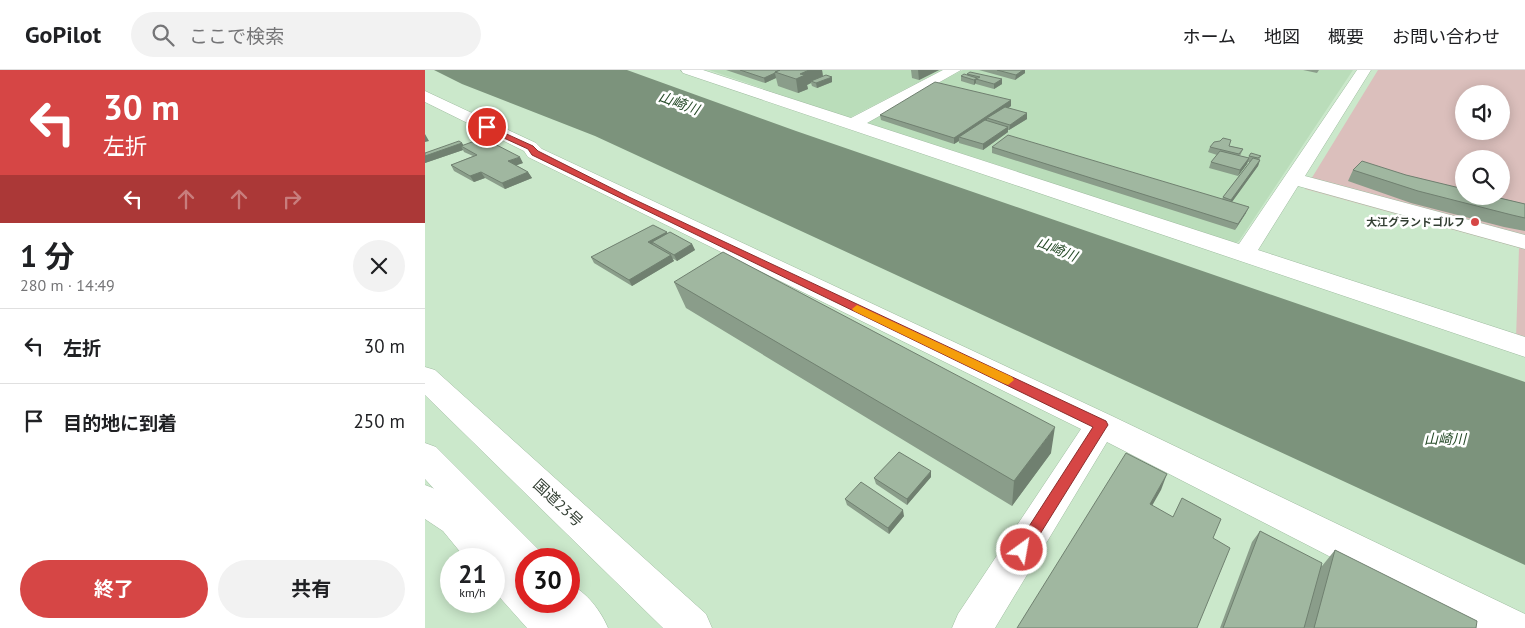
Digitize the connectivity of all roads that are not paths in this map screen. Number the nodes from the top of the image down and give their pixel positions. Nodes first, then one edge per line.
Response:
1 (689, 70) edge
2 (954, 70) edge
3 (1364, 70) edge
4 (425, 96) edge
5 (853, 124) junction
6 (1295, 179) junction
7 (1525, 242) edge
8 (1245, 254) junction
9 (1525, 347) edge
10 (425, 378) edge
11 (1101, 425) junction
12 (425, 457) edge
13 (425, 500) edge
14 (480, 548) edge
15 (515, 551) edge
16 (505, 575) edge
17 (515, 587) edge
18 (539, 613) edge
19 (574, 613) edge
20 (553, 628) edge
21 (588, 628) edge
22 (692, 628) edge
23 (972, 628) edge
24 (1511, 628) edge

1 - 5 main road
2 - 5 main road
3 - 6 main road
4 - 11 main road
5 - 8 main road
6 - 7 main road
6 - 8 main road
8 - 9 main road
10 - 22 main road, 国道23号
11 - 23 main road
11 - 24 main road
12 - 15 main road
13 - 14 main road
16 - 17 main road
18 - 20 main road
19 - 21 main road

